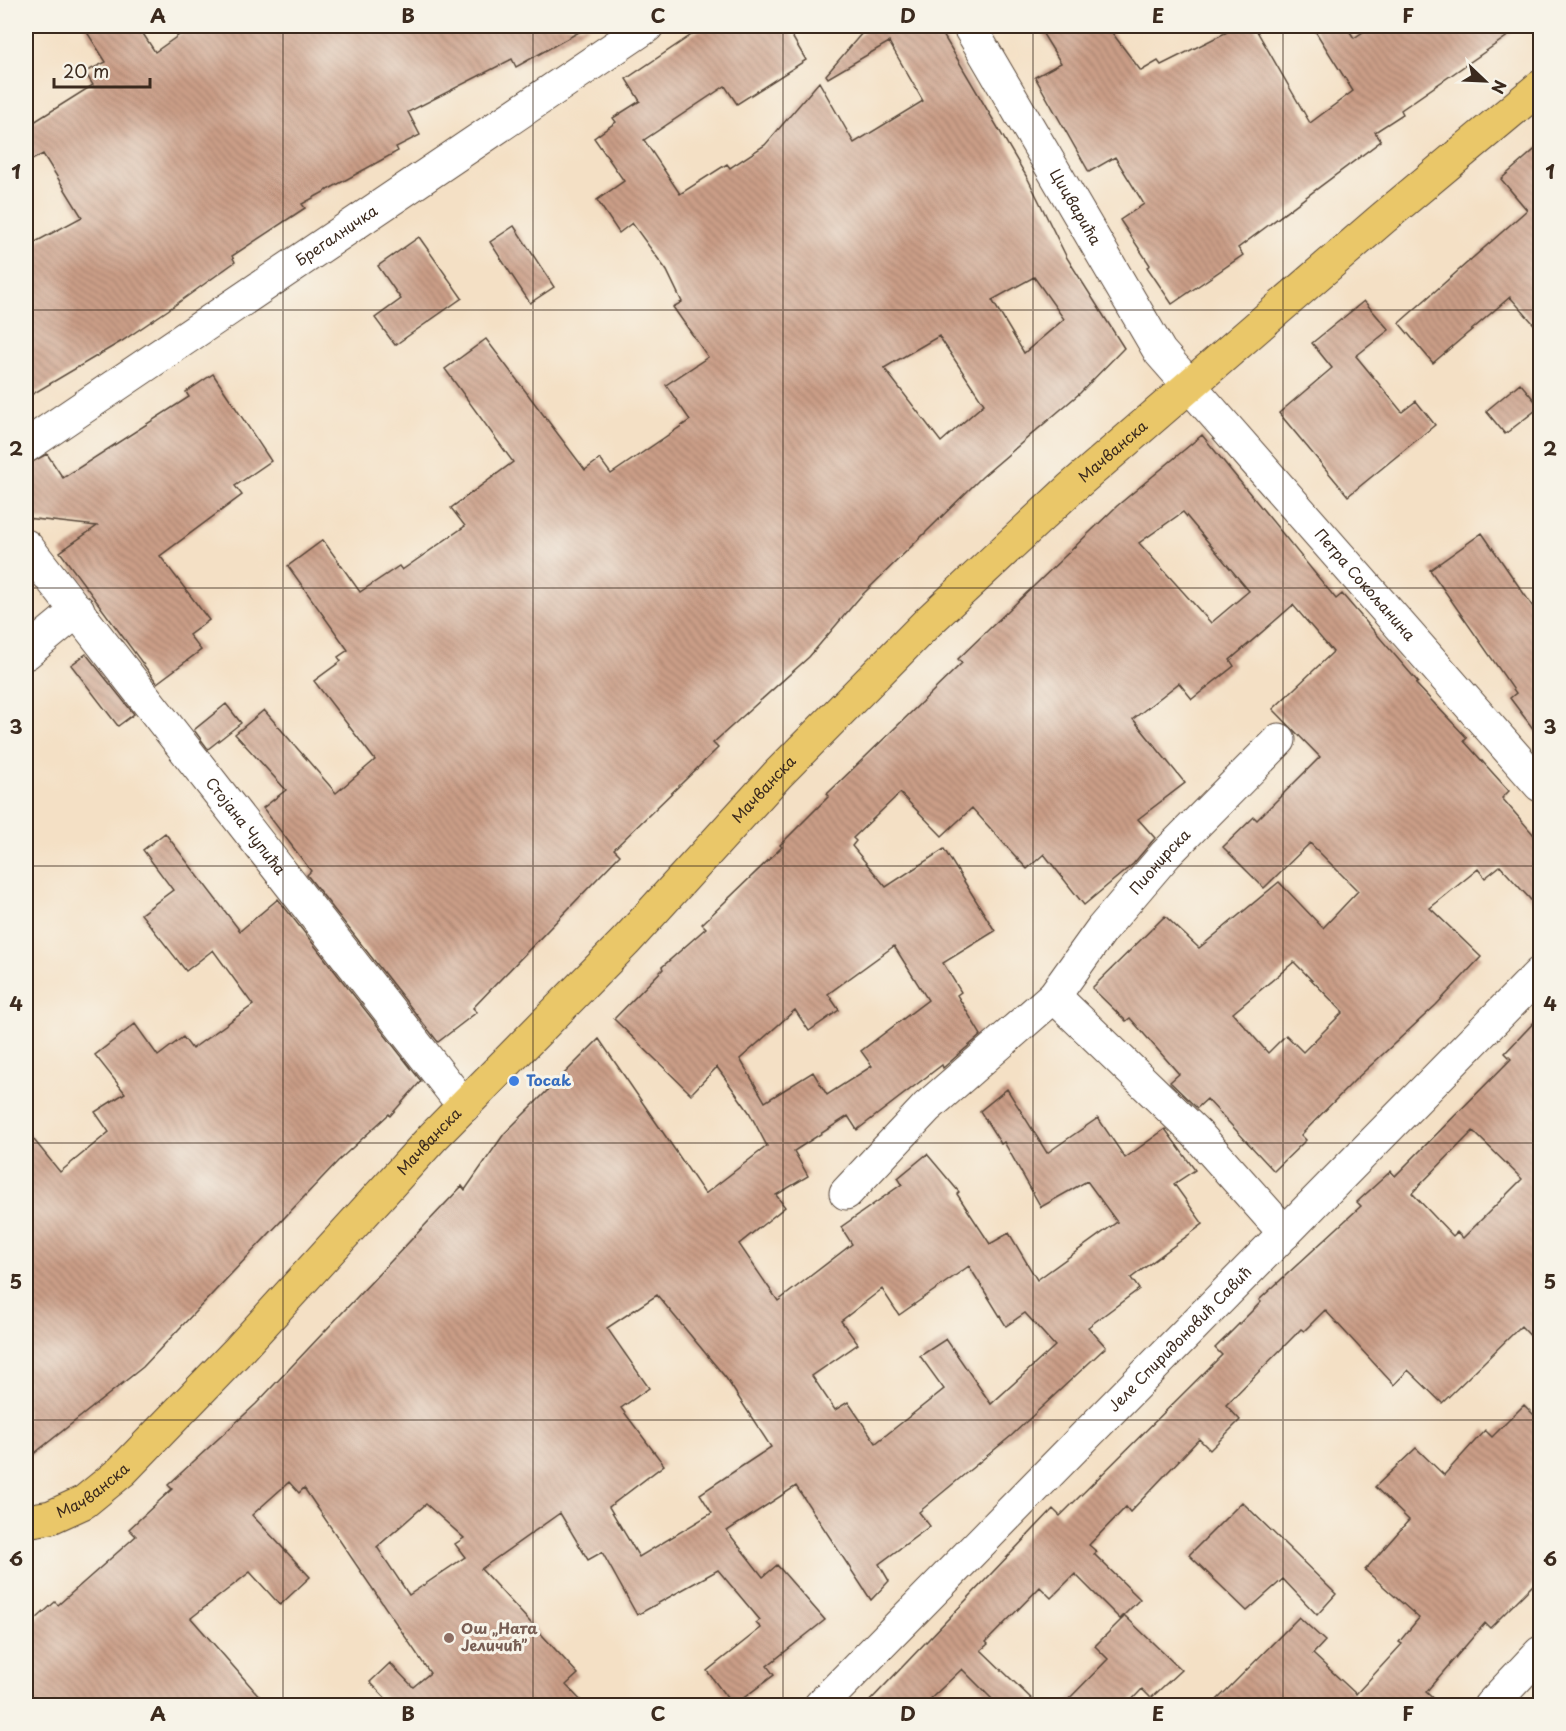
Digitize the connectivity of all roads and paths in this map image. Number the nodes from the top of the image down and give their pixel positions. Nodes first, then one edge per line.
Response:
1 (646, 26) edge
2 (969, 26) edge
3 (1540, 87) edge
4 (1190, 384) junction
5 (26, 446) edge
6 (26, 546) edge
7 (78, 610) junction
8 (26, 653) edge
9 (1279, 740) dead end
10 (1540, 785) edge
11 (1540, 973) edge
12 (1054, 996) junction
13 (464, 1106) junction
14 (846, 1193) dead end
15 (1285, 1233) junction
16 (26, 1521) edge
17 (1540, 1653) edge
18 (820, 1706) edge
19 (1490, 1706) edge

1 - 5 street, Брегалничка
2 - 4 street, Цицварића
3 - 4 main road, Мачванска
4 - 10 street, Петра Сокољанина
4 - 13 main road, Мачванска
6 - 7 street, Стојана Чупића
7 - 8 street
7 - 13 street, Стојана Чупића
9 - 12 street, Пионирска
11 - 15 street, Јеле Спиридоновић Савић
12 - 14 street, Пионирска
12 - 15 street
13 - 16 main road, Мачванска
15 - 18 street, Јеле Спиридоновић Савић
17 - 19 street

